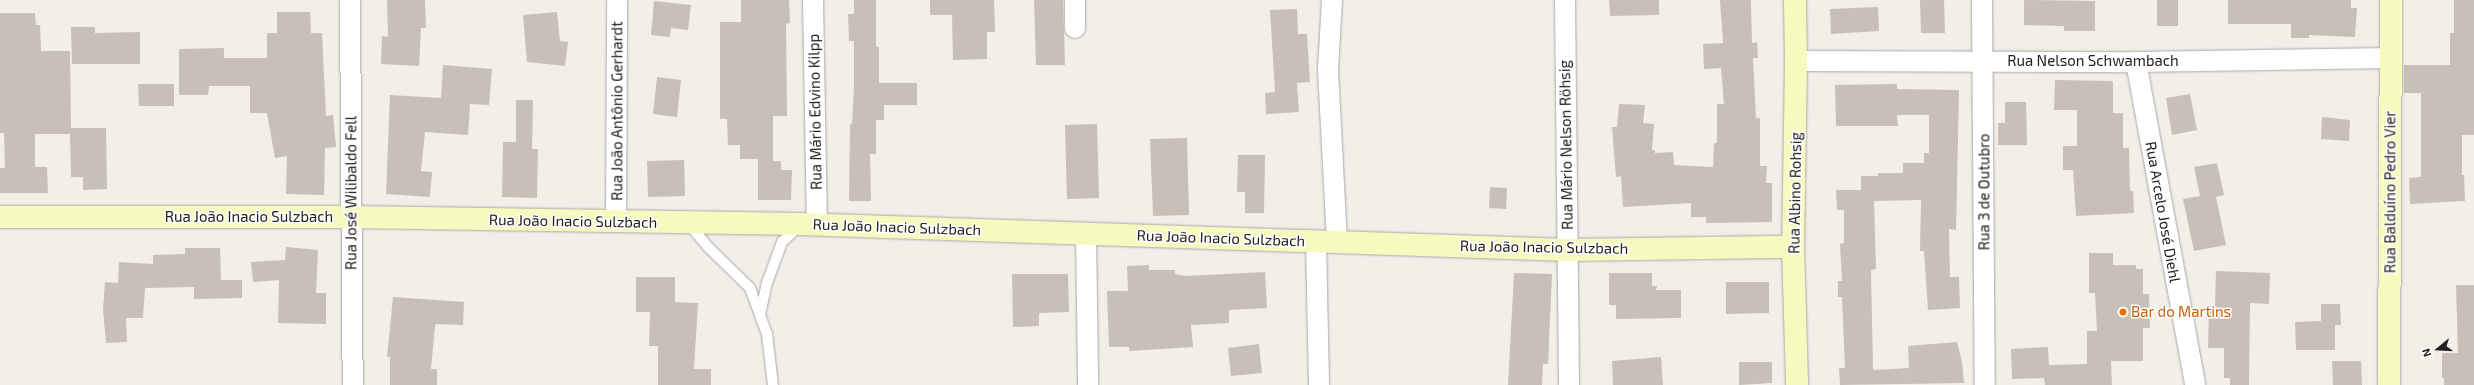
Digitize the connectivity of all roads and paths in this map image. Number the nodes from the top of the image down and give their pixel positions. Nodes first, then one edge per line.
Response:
1 (350, 0) edge
2 (618, 0) edge
3 (813, 0) edge
4 (1075, 0) edge
5 (1332, 0) edge
6 (1565, 0) edge
7 (1795, 0) edge
8 (1982, 0) edge
9 (2391, 0) edge
10 (1075, 28) dead end
11 (2390, 58) junction
12 (1983, 60) junction
13 (1796, 61) junction
14 (2136, 62) junction
15 (0, 217) edge
16 (351, 217) junction
17 (616, 222) junction
18 (688, 223) junction
19 (808, 224) junction
20 (1086, 233) junction
21 (1327, 242) junction
22 (1793, 247) junction
23 (1568, 250) junction
24 (760, 315) junction
25 (353, 385) edge
26 (773, 385) edge
27 (1088, 385) edge
28 (1319, 385) edge
29 (1570, 385) edge
30 (1797, 385) edge
31 (1985, 385) edge
32 (2195, 385) edge
33 (2389, 385) edge

1 - 16 street, Rua José Wilibaldo Fell
2 - 17 street, Rua João Antônio Gerhardt
3 - 19 street, Rua Mário Edvino Kilpp
4 - 10 street
5 - 21 street
6 - 23 street, Rua Mário Nelson Röhsig
7 - 13 street, Rua Albino Rohsig
8 - 12 street, Rua 3 de Outubro
9 - 11 street, Rua Balduíno Pedro Vier
11 - 14 street, Rua Nelson Schwambach
11 - 33 street, Rua Balduíno Pedro Vier
12 - 13 street, Rua Nelson Schwambach
12 - 14 street, Rua Nelson Schwambach
12 - 31 street, Rua 3 de Outubro
13 - 22 street, Rua Albino Rohsig
14 - 32 street, Rua Arcelo José Diehl
15 - 16 street, Rua João Inacio Sulzbach
16 - 17 street, Rua João Inacio Sulzbach
16 - 25 street, Rua José Wilibaldo Fell
17 - 18 street, Rua João Inacio Sulzbach
18 - 19 street, Rua João Inacio Sulzbach
18 - 24 lane
19 - 20 street, Rua João Inacio Sulzbach
19 - 24 lane
20 - 21 street, Rua João Inacio Sulzbach
20 - 27 street
21 - 23 street, Rua João Inacio Sulzbach
21 - 28 street
22 - 23 street, Rua João Inacio Sulzbach
22 - 30 street, Rua Albino Rohsig
23 - 29 street, Rua Mário Nelson Röhsig
24 - 26 lane

